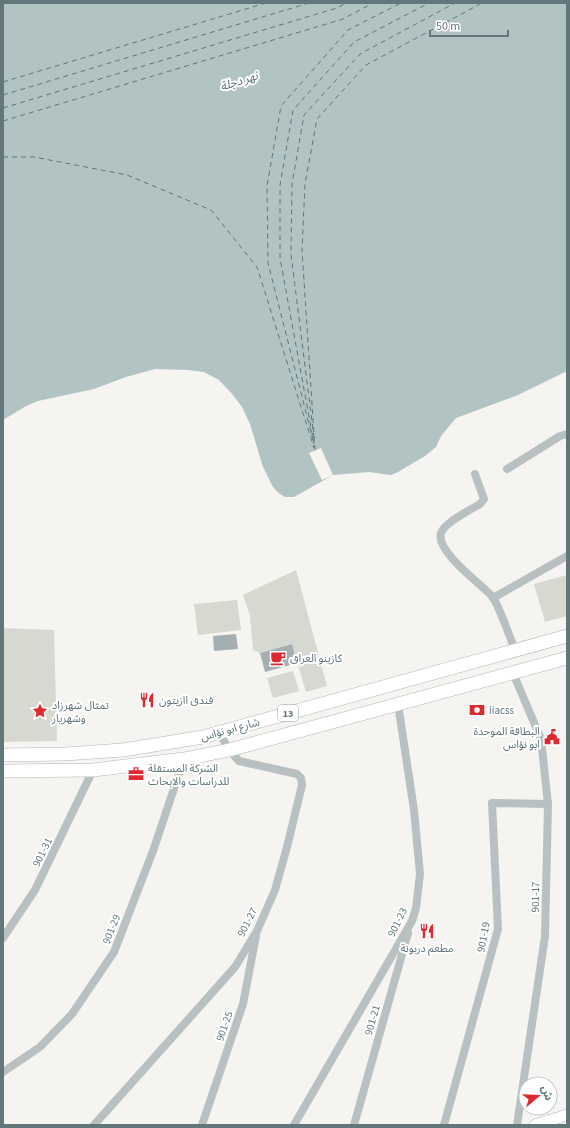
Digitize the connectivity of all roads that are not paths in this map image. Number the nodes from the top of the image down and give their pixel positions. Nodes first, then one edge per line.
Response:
1 (567, 434) edge
2 (507, 468) dead end
3 (475, 474) dead end
4 (567, 556) edge
5 (493, 598) junction
6 (567, 636) edge
7 (515, 650) junction
8 (567, 658) edge
9 (513, 673) junction
10 (398, 704) junction
11 (219, 732) junction
12 (228, 750) junction
13 (3, 754) edge
14 (184, 759) junction
15 (93, 770) junction
16 (3, 771) edge
17 (548, 804) junction
18 (412, 921) junction
19 (257, 931) junction
20 (3, 938) edge
21 (3, 1072) edge
22 (567, 1115) edge
23 (94, 1125) edge
24 (202, 1125) edge
25 (294, 1125) edge
26 (354, 1125) edge
27 (444, 1125) edge
28 (517, 1125) edge
29 (535, 1125) edge

1 - 2 street
3 - 5 street
4 - 5 street
5 - 7 street
6 - 7 main road, شارع ابو نؤاس / 13
7 - 11 main road, شارع ابو نؤاس / 13
8 - 9 main road, شارع ابو نؤاس / 13
9 - 10 main road, شارع ابو نؤاس / 13
9 - 17 street, 901-17
10 - 12 main road, شارع ابو نؤاس / 13
10 - 18 street, 901-23
11 - 12 street, 901-27
11 - 13 main road, شارع ابو نؤاس / 13
12 - 14 main road, شارع ابو نؤاس / 13
12 - 19 street, 901-27
14 - 15 main road, شارع ابو نؤاس / 13
14 - 21 street, 901-29
15 - 16 main road, شارع ابو نؤاس / 13
15 - 20 street, 901-31
17 - 27 street, 901-19
17 - 28 street, 901-17
18 - 25 street, 901-23
18 - 26 street, 901-21
19 - 23 street, 901-27
19 - 24 street, 901-25
22 - 29 main road

